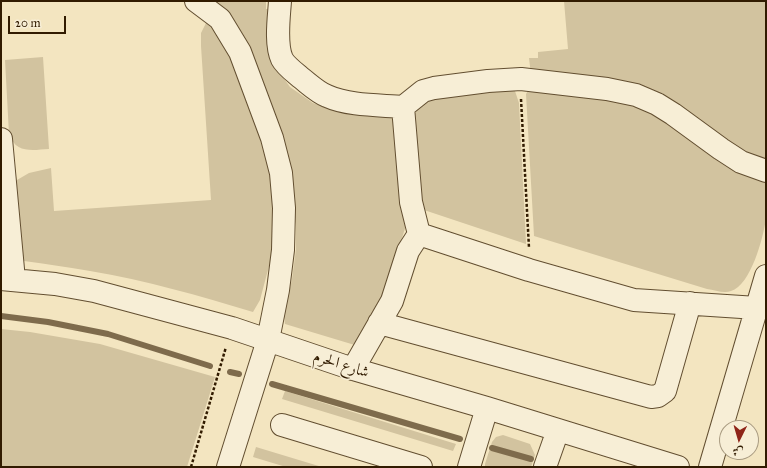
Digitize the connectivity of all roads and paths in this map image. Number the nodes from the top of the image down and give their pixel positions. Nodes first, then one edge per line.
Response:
1 (196, 1) edge
2 (280, 1) edge
3 (520, 79) junction
4 (403, 107) junction
5 (1, 139) edge
6 (766, 171) edge
7 (419, 234) junction
8 (529, 251) dead end
9 (766, 276) edge
10 (8, 280) edge
11 (690, 303) junction
12 (757, 308) junction
13 (379, 323) junction
14 (232, 328) junction
15 (268, 340) junction
16 (353, 369) junction
17 (487, 408) junction
18 (282, 425) dead end
19 (558, 430) junction
20 (191, 467) edge
21 (228, 467) edge
22 (421, 467) edge
23 (469, 467) edge
24 (545, 467) edge
25 (678, 467) edge
26 (710, 467) edge

1 - 15 street
2 - 4 street
3 - 4 street
3 - 6 street
3 - 8 path
4 - 7 street
5 - 10 street
7 - 11 street
7 - 13 street
9 - 12 street
10 - 14 street, شارع الحرم
11 - 12 street
11 - 13 street
12 - 26 street
13 - 16 street
14 - 15 street, شارع الحرم
14 - 20 path
15 - 16 street, شارع الحرم
15 - 21 street
16 - 17 street, شارع الحرم
17 - 19 street, شارع الحرم
17 - 23 street
18 - 22 street
19 - 24 street
19 - 25 street, شارع الحرم

